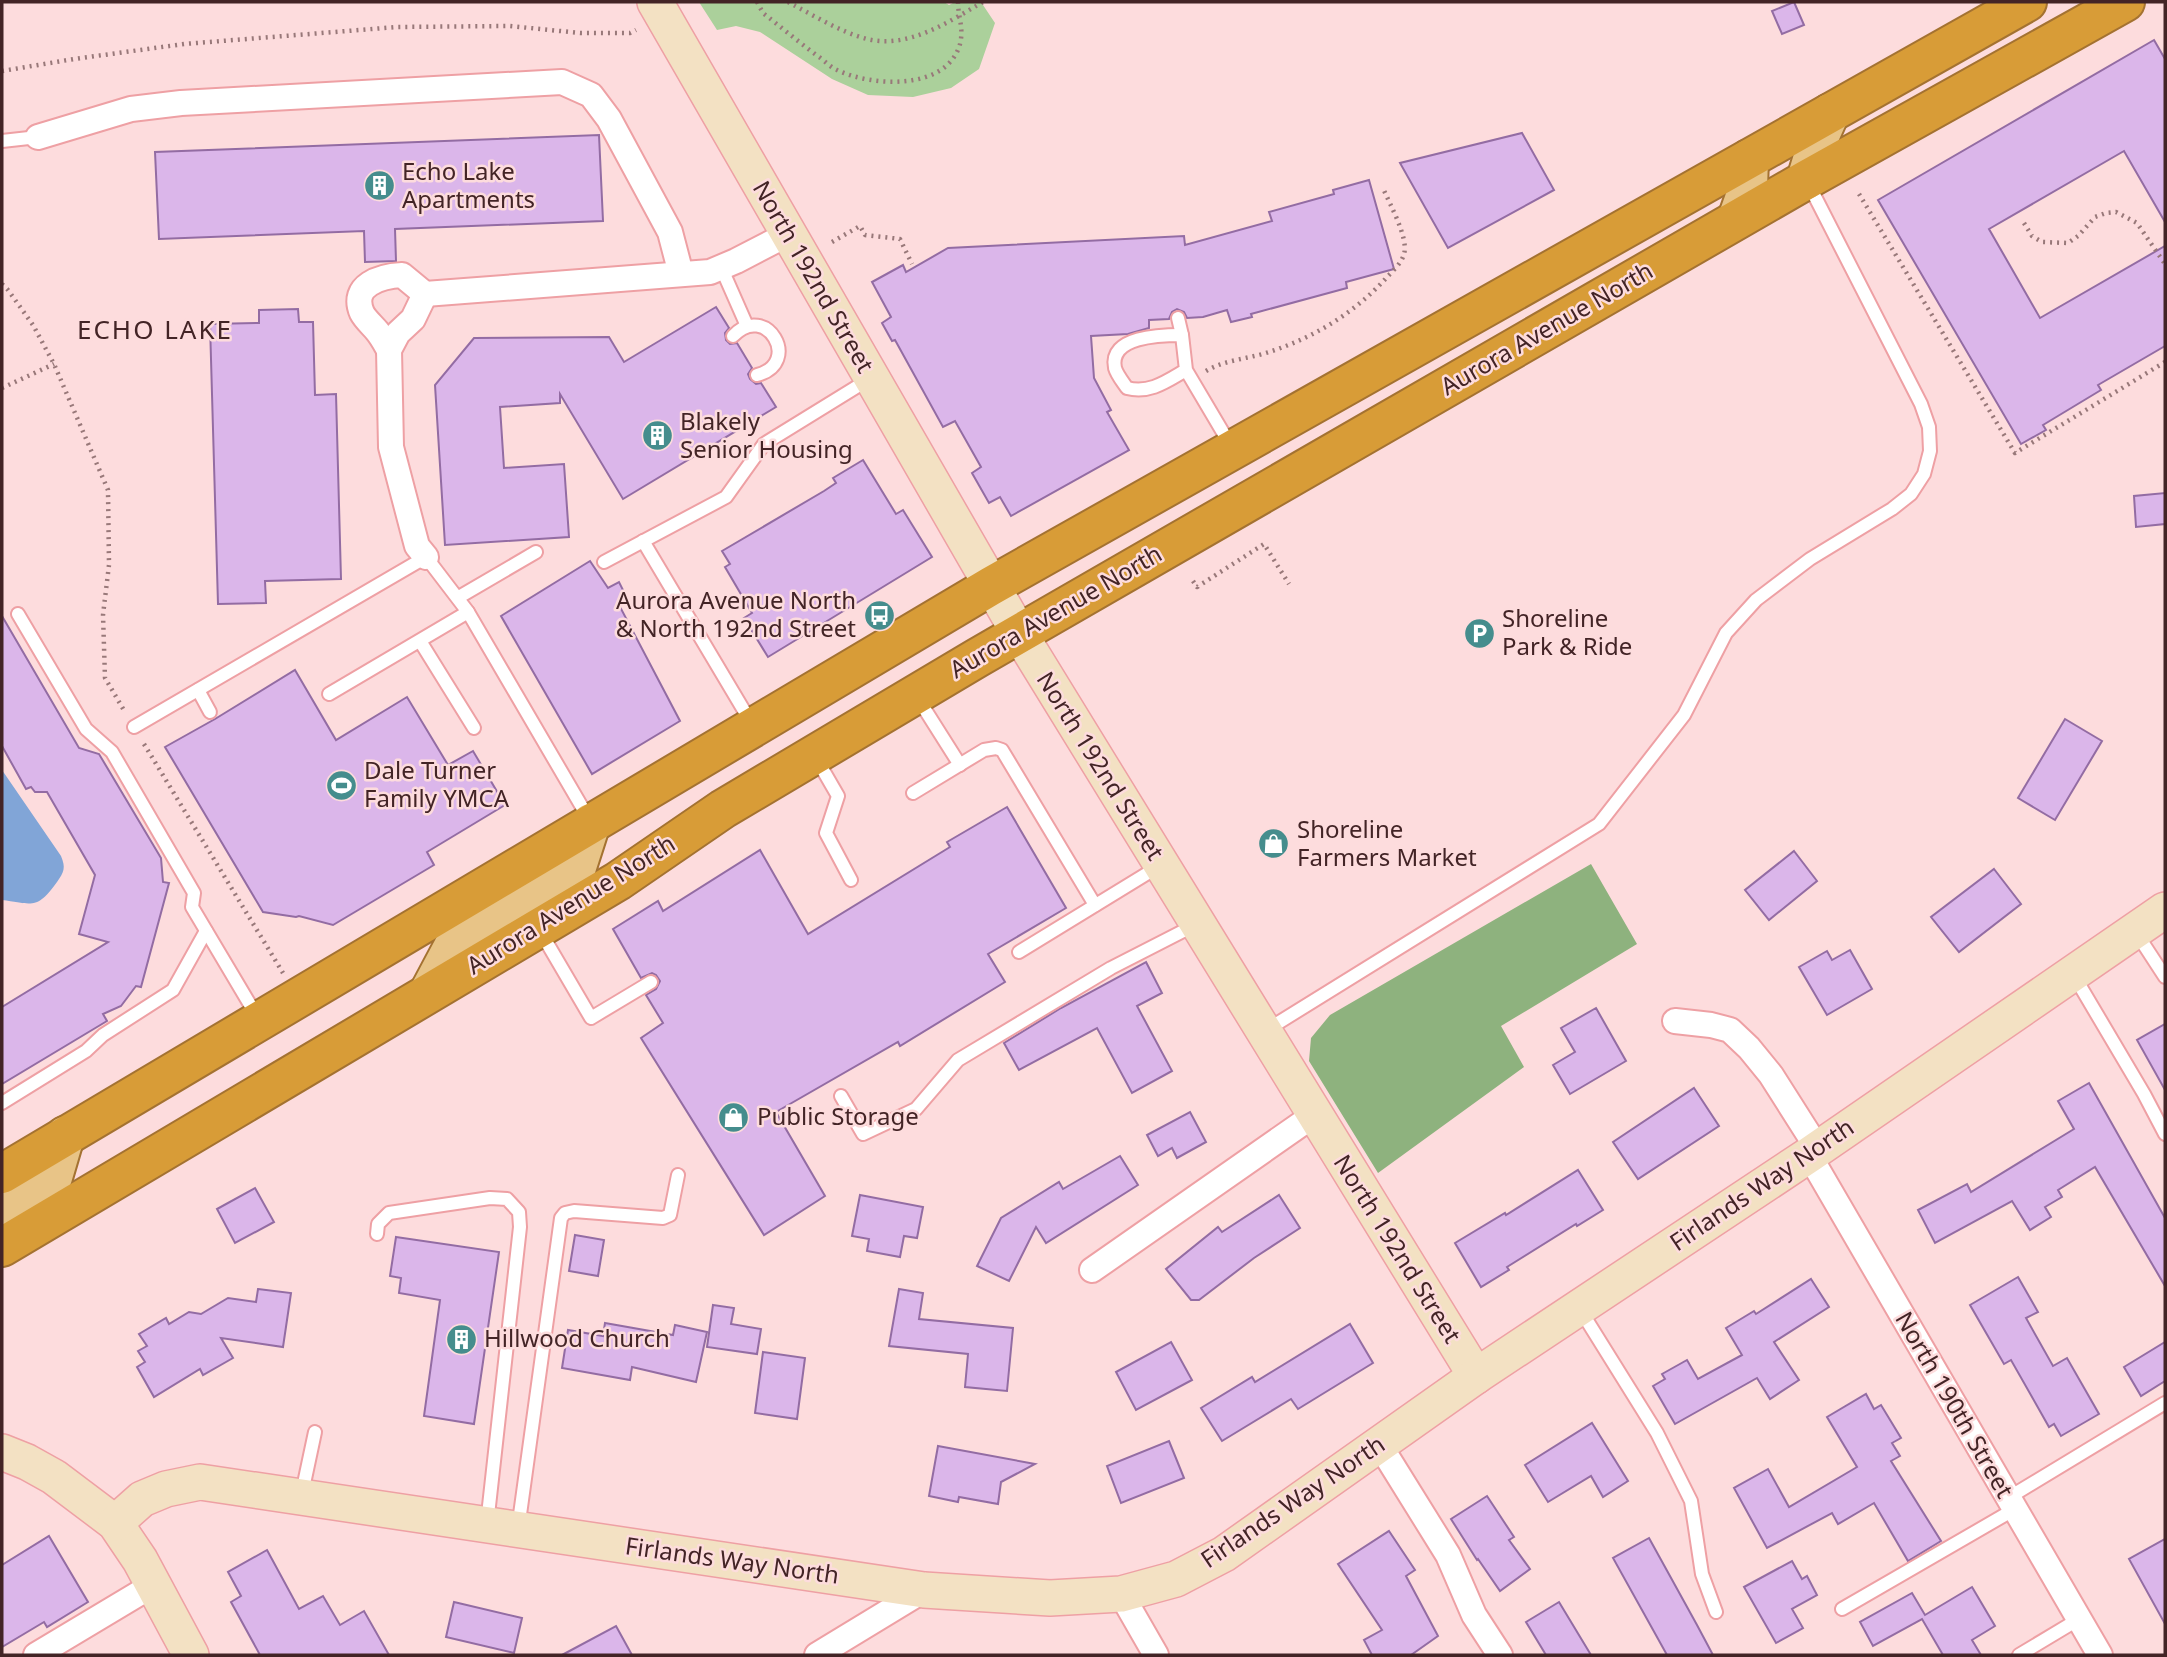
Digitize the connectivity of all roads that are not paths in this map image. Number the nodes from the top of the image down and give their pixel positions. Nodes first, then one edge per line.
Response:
1 (2028, 2) edge
2 (2125, 2) edge
3 (648, 14) edge
4 (1830, 113) junction
5 (38, 137) joint
6 (2, 141) edge
7 (1749, 159) junction
8 (1806, 180) junction
9 (1737, 219) junction
10 (788, 234) junction
11 (721, 267) junction
12 (681, 274) junction
13 (425, 293) junction
14 (1178, 318) dead end
15 (747, 326) junction
16 (1182, 335) junction
17 (733, 336) dead end
18 (389, 350) junction
19 (757, 375) dead end
20 (1189, 375) junction
21 (872, 378) junction
22 (1233, 449) junction
23 (643, 541) junction
24 (536, 552) dead end
25 (426, 557) junction
26 (604, 562) dead end
27 (991, 586) junction
28 (458, 597) junction
29 (468, 611) junction
30 (19, 614) dead end
31 (1019, 633) junction
32 (419, 641) junction
33 (198, 690) junction
34 (330, 694) dead end
35 (915, 695) junction
36 (210, 712) dead end
37 (134, 727) road end
38 (754, 727) junction
39 (474, 728) dead end
40 (814, 754) junction
41 (960, 765) junction
42 (913, 793) dead end
43 (591, 823) junction
44 (1161, 865) junction
45 (851, 880) dead end
46 (1095, 905) junction
47 (2165, 910) edge
48 (1197, 924) junction
49 (538, 928) junction
50 (206, 931) junction
51 (2135, 931) junction
52 (1019, 952) dead end
53 (2073, 974) junction
54 (2165, 977) edge
55 (651, 982) dead end
56 (429, 992) junction
57 (260, 1021) junction
58 (1675, 1021) dead end
59 (1264, 1032) junction
60 (841, 1096) dead end
61 (2, 1103) edge
62 (1314, 1115) junction
63 (2165, 1133) edge
64 (65, 1136) junction
65 (1813, 1152) junction
66 (2, 1174) edge
67 (678, 1175) dead end
68 (2, 1208) edge
69 (377, 1234) dead end
70 (2, 1247) edge
71 (1091, 1270) dead end
72 (1579, 1308) junction
73 (1476, 1376) junction
74 (2165, 1403) edge
75 (315, 1433) dead end
76 (1380, 1444) junction
77 (2, 1452) edge
78 (302, 1497) junction
79 (2012, 1503) junction
80 (115, 1523) junction
81 (503, 1527) junction
82 (153, 1585) junction
83 (924, 1590) junction
84 (1121, 1594) junction
85 (1842, 1609) dead end
86 (1716, 1612) dead end
87 (2079, 1619) junction
88 (36, 1655) edge
89 (191, 1655) edge
90 (817, 1655) edge
91 (1156, 1655) edge
92 (1500, 1655) edge
93 (2019, 1655) edge
94 (2100, 1655) edge

1 - 4 highway, Aurora Avenue North
2 - 8 highway, Aurora Avenue North
3 - 10 street, North 192nd Street
4 - 7 highway, Aurora Avenue North
4 - 8 main road
5 - 6 lane
5 - 12 street
7 - 9 main road
7 - 22 highway, Aurora Avenue North
8 - 9 highway, Aurora Avenue North
8 - 59 lane
9 - 31 highway, Aurora Avenue North
10 - 11 street
10 - 21 street, North 192nd Street
11 - 12 street
11 - 15 lane
12 - 13 street
13 - 18 street
13 - 18 street
14 - 16 lane
15 - 17 lane
15 - 19 lane
16 - 20 lane
16 - 20 lane
18 - 25 street
20 - 22 lane
21 - 23 lane
21 - 27 street, North 192nd Street
22 - 27 highway, Aurora Avenue North
23 - 26 lane
23 - 38 lane
24 - 28 lane
25 - 28 lane
25 - 33 lane
27 - 31 street, North 192nd Street
27 - 38 highway, Aurora Avenue North
28 - 29 lane
29 - 32 lane
29 - 43 lane
30 - 50 lane
31 - 35 highway, Aurora Avenue North
31 - 44 street, North 192nd Street
32 - 34 lane
32 - 39 lane
33 - 36 lane
33 - 37 lane
35 - 40 highway, Aurora Avenue North
35 - 41 lane
38 - 43 highway, Aurora Avenue North
40 - 45 lane
40 - 49 highway, Aurora Avenue North
41 - 42 lane
41 - 46 lane
43 - 56 main road
43 - 57 highway, Aurora Avenue North
44 - 46 lane
44 - 48 street, North 192nd Street
46 - 52 lane
47 - 51 street, Firlands Way North
48 - 59 street, North 192nd Street
48 - 60 lane
49 - 55 lane
49 - 56 highway, Aurora Avenue North
50 - 57 lane
50 - 61 lane
51 - 53 street, Firlands Way North
51 - 54 lane
53 - 63 lane
53 - 65 street, Firlands Way North
56 - 70 highway, Aurora Avenue North
57 - 64 highway, Aurora Avenue North
58 - 65 street, North 190th Street
59 - 62 street, North 192nd Street
62 - 71 street
62 - 73 street, North 192nd Street
64 - 66 highway, Aurora Avenue North
64 - 68 main road
65 - 72 street, Firlands Way North
65 - 79 street, North 190th Street
67 - 81 lane
69 - 81 lane
72 - 73 street, Firlands Way North
72 - 86 lane
73 - 76 street, Firlands Way North
74 - 79 lane
75 - 78 lane
76 - 84 street, Firlands Way North
76 - 92 street
77 - 80 street
78 - 80 street, Firlands Way North
78 - 81 street, Firlands Way North
79 - 85 lane
79 - 87 street, North 190th Street
80 - 82 street
81 - 83 street, Firlands Way North
82 - 88 street
82 - 89 street
83 - 84 street, Firlands Way North
83 - 90 street
84 - 91 street
87 - 93 lane
87 - 94 street, North 190th Street

